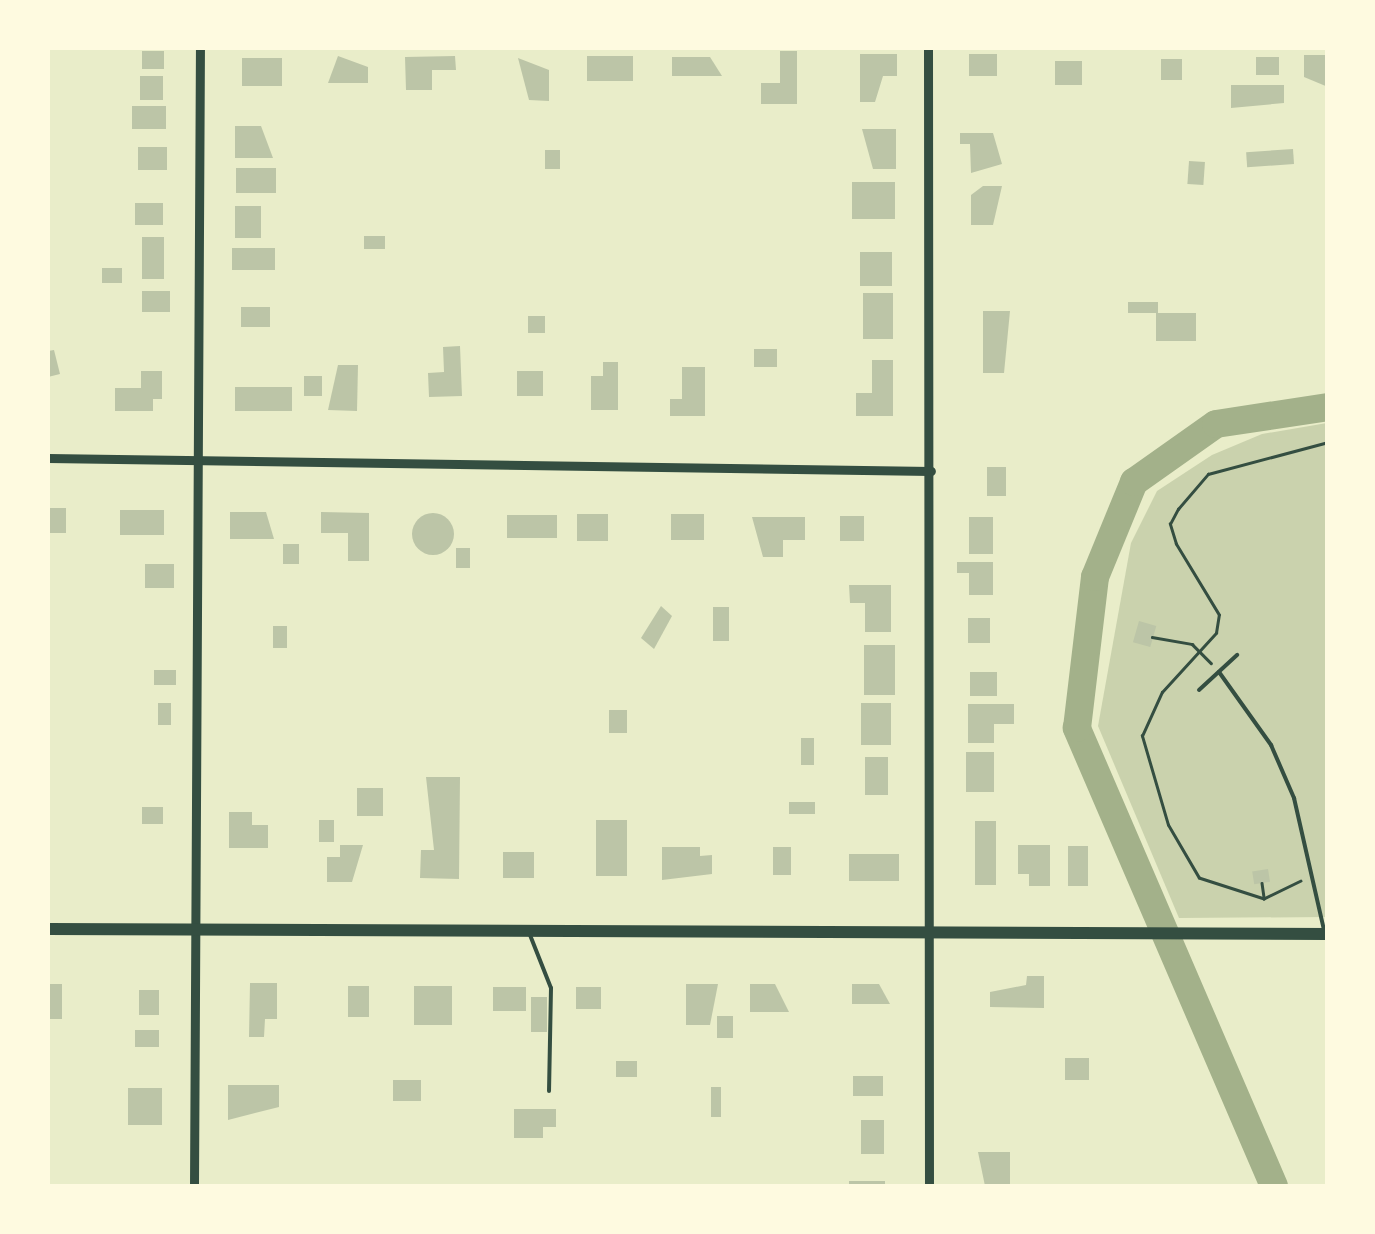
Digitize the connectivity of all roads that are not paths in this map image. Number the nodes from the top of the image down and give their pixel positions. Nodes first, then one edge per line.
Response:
1 (200, 48) edge
2 (928, 48) edge
3 (48, 458) edge
4 (196, 460) junction
5 (931, 472) junction
6 (1237, 655) dead end
7 (1219, 672) junction
8 (1199, 690) dead end
9 (48, 928) edge
10 (195, 928) junction
11 (530, 931) junction
12 (930, 934) junction
13 (1326, 934) edge
14 (549, 1091) dead end
15 (194, 1186) edge
16 (928, 1186) edge

1 - 4 street
2 - 5 street
3 - 4 street
4 - 5 street
4 - 10 street
5 - 12 street
6 - 7 lane
7 - 8 lane
7 - 13 lane
9 - 10 main road
10 - 11 main road
10 - 15 street
11 - 12 main road
11 - 14 lane
12 - 13 main road
12 - 16 street

